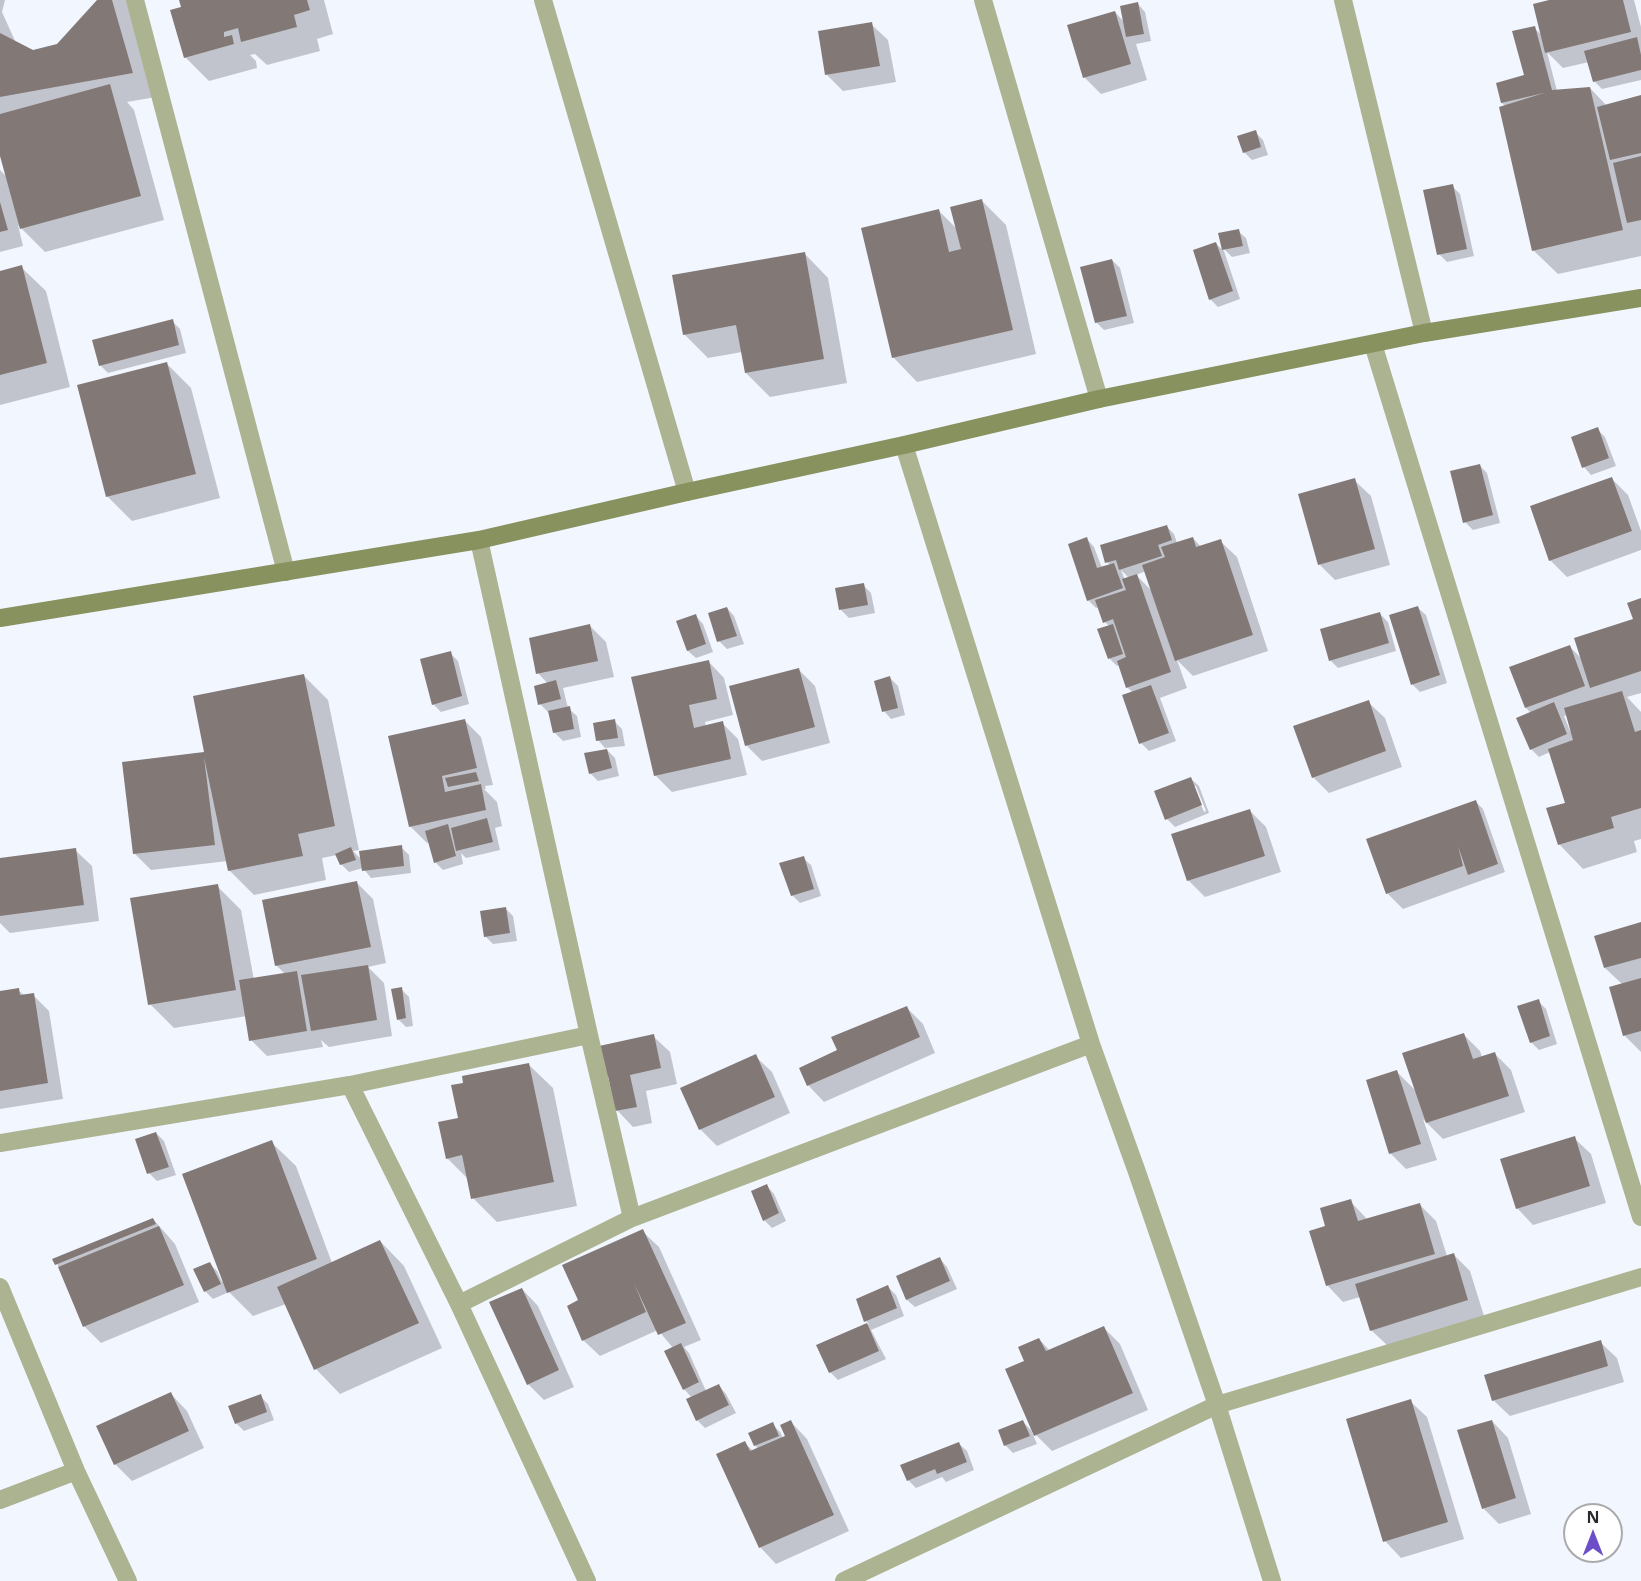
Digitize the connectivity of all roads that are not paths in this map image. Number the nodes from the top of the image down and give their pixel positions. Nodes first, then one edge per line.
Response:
1 (135, 0) edge
2 (543, 0) edge
3 (983, 0) edge
4 (1342, 0) edge
5 (1641, 298) edge
6 (1424, 333) junction
7 (1373, 344) junction
8 (1099, 399) junction
9 (904, 446) junction
10 (687, 492) junction
11 (479, 540) junction
12 (286, 572) junction
13 (0, 618) edge
14 (589, 1035) junction
15 (1091, 1044) junction
16 (350, 1085) junction
17 (0, 1143) edge
18 (1641, 1217) edge
19 (632, 1218) junction
20 (1641, 1276) edge
21 (0, 1287) edge
22 (459, 1304) junction
23 (1217, 1405) junction
24 (76, 1471) junction
25 (0, 1500) edge
26 (128, 1581) edge
27 (587, 1581) edge
28 (844, 1581) edge
29 (1272, 1581) edge

1 - 12 street
2 - 10 street
3 - 8 street
4 - 6 street
5 - 6 street
6 - 7 street
7 - 8 street
7 - 18 street
8 - 9 street
9 - 10 street
9 - 15 street
10 - 11 street
11 - 12 street
11 - 14 street
12 - 13 street
14 - 16 street
14 - 19 street
15 - 19 street
15 - 23 street
16 - 17 street
16 - 22 street
19 - 22 street
20 - 23 street
21 - 24 street
22 - 27 street
23 - 28 street
23 - 29 street
24 - 25 street
24 - 26 street

